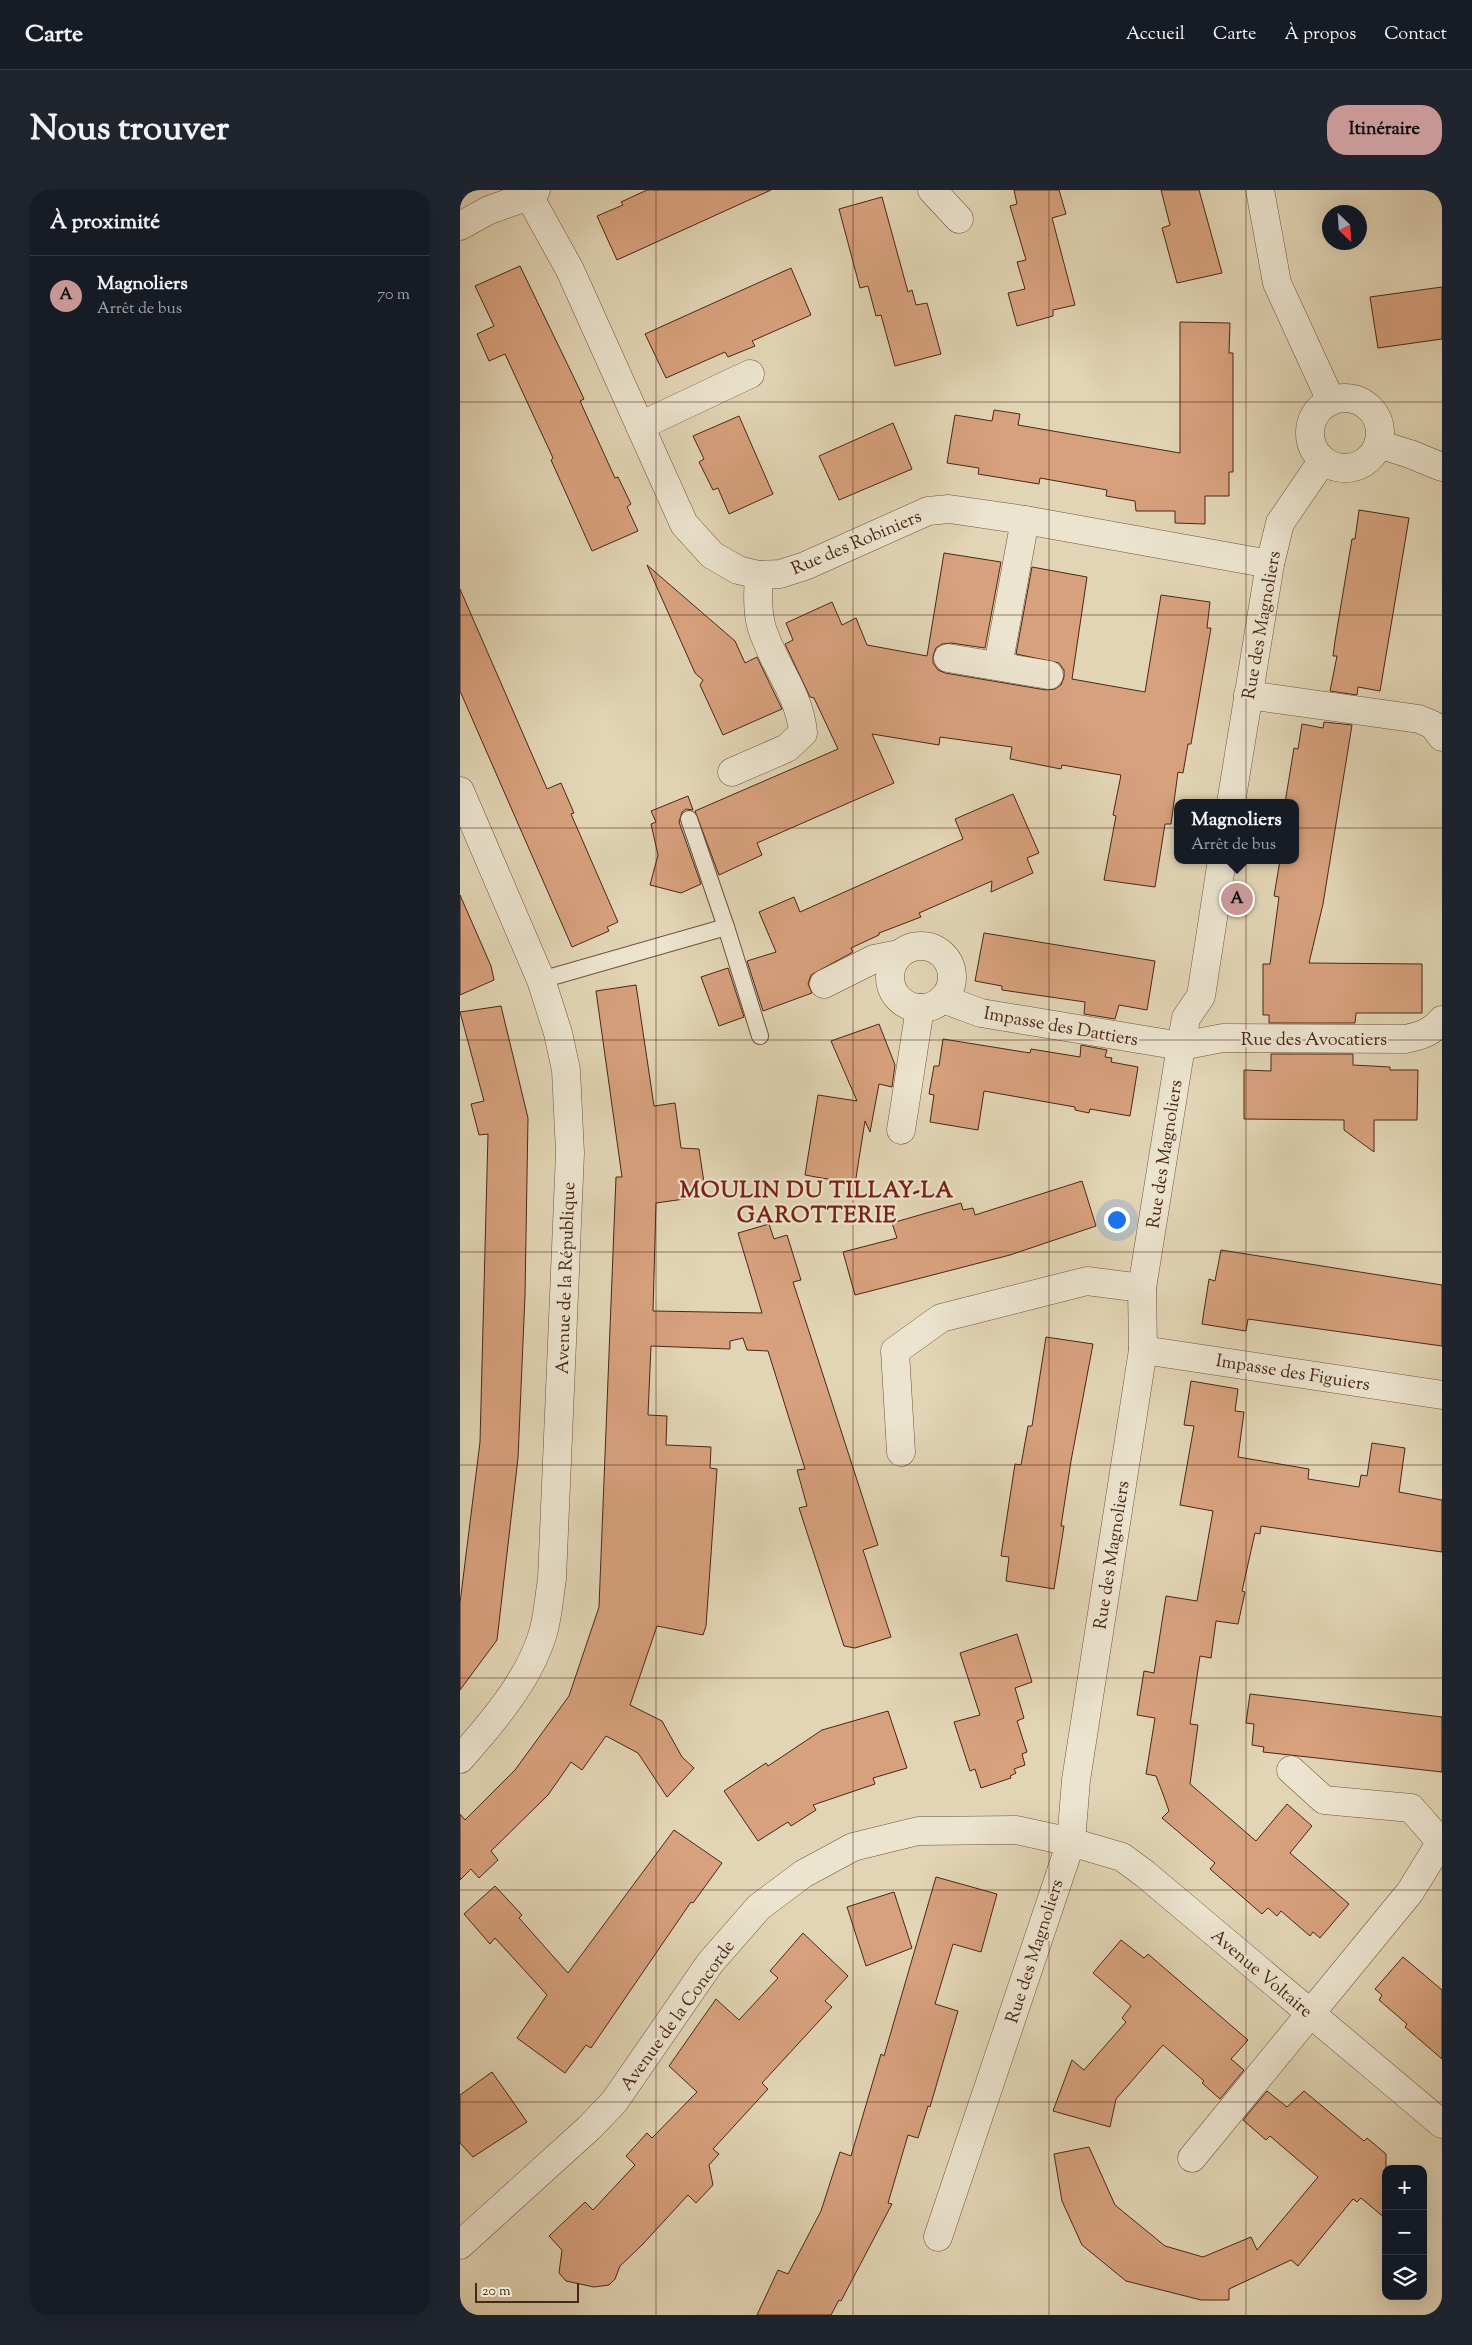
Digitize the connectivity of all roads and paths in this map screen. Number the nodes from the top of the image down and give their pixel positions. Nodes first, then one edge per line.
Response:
1 (932, 190) edge
2 (1260, 190) edge
3 (532, 193) edge
4 (959, 219) dead end
5 (460, 226) edge
6 (750, 374) dead end
7 (1331, 401) junction
8 (640, 426) junction
9 (1378, 444) junction
10 (1323, 460) junction
11 (1442, 467) edge
12 (1025, 520) junction
13 (1270, 564) junction
14 (759, 575) junction
15 (948, 658) dead end
16 (998, 666) junction
17 (1049, 675) dead end
18 (1248, 694) junction
19 (1442, 737) edge
20 (732, 772) dead end
21 (460, 792) edge
22 (1232, 799) edge
23 (689, 819) dead end
24 (1221, 864) edge
25 (726, 927) junction
26 (899, 954) junction
27 (541, 980) junction
28 (824, 984) dead end
29 (932, 1004) junction
30 (1442, 1020) edge
31 (760, 1036) dead end
32 (1181, 1046) junction
33 (901, 1130) dead end
34 (1142, 1288) junction
35 (1143, 1350) junction
36 (1442, 1395) edge
37 (901, 1452) dead end
38 (460, 1758) edge
39 (1292, 1770) dead end
40 (1441, 1841) edge
41 (1071, 1842) junction
42 (1310, 2014) junction
43 (1442, 2124) edge
44 (1192, 2158) dead end
45 (938, 2237) dead end
46 (460, 2245) edge

1 - 4 street
2 - 7 street
3 - 5 street
3 - 8 street, Rue des Robiniers
6 - 8 street
7 - 9 street
7 - 10 street
8 - 14 street, Rue des Robiniers
9 - 10 street
9 - 11 street
10 - 13 street, Rue des Magnoliers
12 - 13 street, Rue des Robiniers
12 - 14 street, Rue des Robiniers
12 - 16 street
13 - 18 street, Rue des Magnoliers
14 - 20 street
15 - 16 street
16 - 17 street
18 - 19 street
18 - 22 street, Rue des Magnoliers
21 - 27 street, Avenue de la République
23 - 25 lane
24 - 32 street, Rue des Magnoliers
25 - 27 lane
25 - 31 lane
26 - 28 street
26 - 29 street
26 - 29 street
27 - 38 street, Avenue de la République
29 - 32 street, Impasse des Dattiers
29 - 33 street
30 - 32 street, Rue des Avocatiers
32 - 34 street, Rue des Magnoliers
34 - 35 street, Rue des Magnoliers
34 - 37 street
35 - 36 street, Impasse des Figuiers
35 - 41 street, Rue des Magnoliers
39 - 40 street
40 - 42 street
41 - 42 street, Avenue Voltaire
41 - 45 street, Rue des Magnoliers
41 - 46 street, Avenue de la Concorde
42 - 43 street, Avenue Voltaire
42 - 44 street

